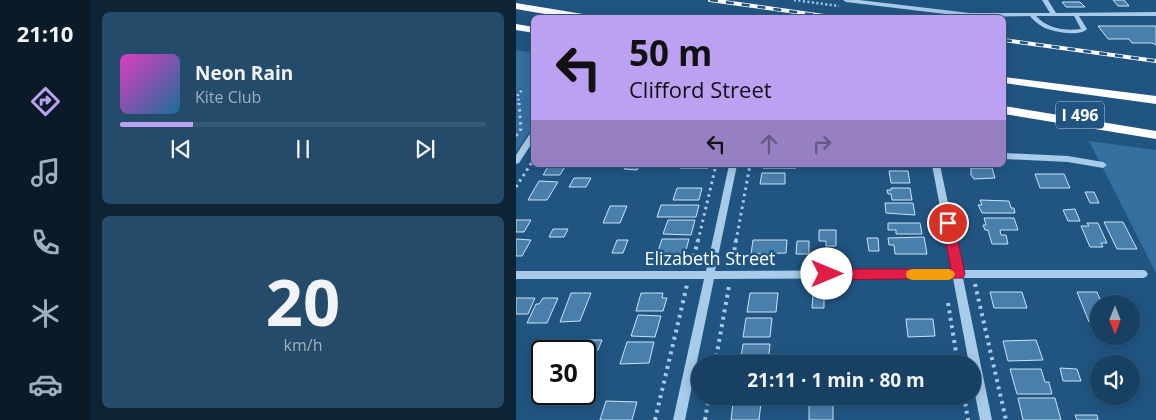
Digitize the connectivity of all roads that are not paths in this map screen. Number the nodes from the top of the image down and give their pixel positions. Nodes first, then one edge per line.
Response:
1 (846, 0) edge
2 (908, 0) edge
3 (1045, 0) edge
4 (516, 6) edge
5 (910, 8) junction
6 (1156, 14) edge
7 (571, 15) edge
8 (1032, 15) junction
9 (1054, 15) junction
10 (1076, 15) junction
11 (516, 28) edge
12 (531, 30) edge
13 (1006, 80) edge
14 (1156, 100) edge
15 (1006, 104) edge
16 (1006, 110) edge
17 (1156, 125) edge
18 (1156, 135) edge
19 (531, 138) edge
20 (1006, 156) edge
21 (516, 161) edge
22 (1103, 165) dead end
23 (733, 167) edge
24 (936, 167) edge
25 (710, 274) junction
26 (958, 274) junction
27 (1143, 274) dead end
28 (516, 275) edge
29 (679, 420) edge
30 (986, 420) edge

1 - 5 street
2 - 5 street
3 - 9 street
4 - 7 highway
5 - 8 street
6 - 10 street
8 - 9 street
8 - 10 street
9 - 10 street
11 - 12 highway
13 - 14 highway, I 496
15 - 17 highway, I 496
16 - 18 highway
19 - 21 street
20 - 22 street
23 - 25 street
24 - 26 street
25 - 26 street, Elizabeth Street
25 - 28 street, Elizabeth Street
25 - 29 street
26 - 27 street, Elizabeth Street
26 - 30 street

